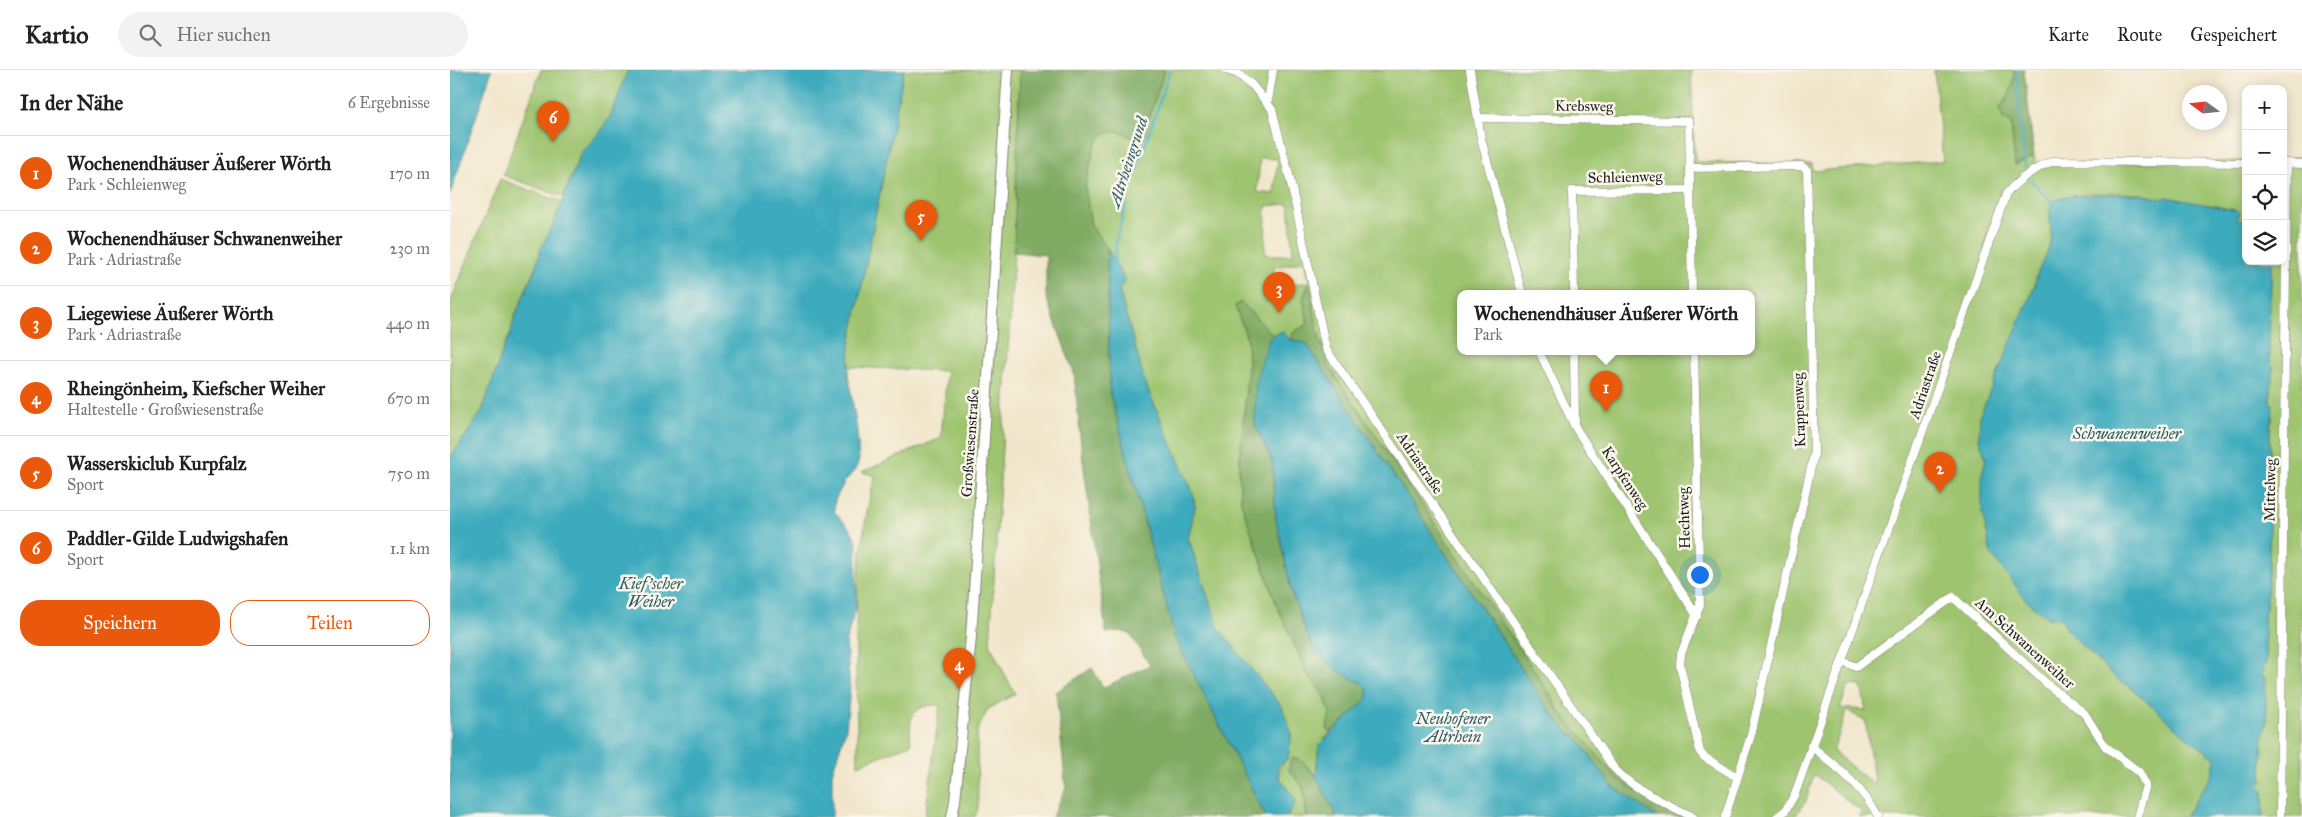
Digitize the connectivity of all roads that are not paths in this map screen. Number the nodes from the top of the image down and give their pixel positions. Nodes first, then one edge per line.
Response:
1 (1008, 70) edge
2 (1226, 70) edge
3 (1273, 70) edge
4 (1470, 70) edge
5 (1268, 101) junction
6 (1478, 118) junction
7 (2242, 163) edge
8 (2287, 163) edge
9 (2302, 164) edge
10 (1690, 168) junction
11 (2285, 175) edge
12 (1690, 190) junction
13 (1521, 290) edge
14 (1574, 290) edge
15 (1692, 290) edge
16 (1541, 355) edge
17 (1574, 355) edge
18 (1694, 355) edge
19 (1575, 427) junction
20 (1697, 616) junction
21 (1842, 661) junction
22 (1811, 746) junction
23 (1738, 777) junction
24 (952, 817) edge
25 (1693, 817) edge
26 (1725, 817) edge
27 (1778, 817) edge
28 (1878, 817) edge
29 (2137, 817) edge
30 (2280, 817) edge

1 - 24 street, Großwiesenstraße
2 - 5 street, Adriastraße
3 - 5 street
4 - 6 street
5 - 25 street, Adriastraße
6 - 10 street, Krebsweg
6 - 13 street
7 - 21 street, Adriastraße
8 - 9 street
10 - 12 street
10 - 23 street, Krappenweg
11 - 30 street, Mittelweg
12 - 14 street, Schleienweg
12 - 15 street
16 - 19 street, Karpfenweg
17 - 19 street
18 - 20 street, Hechtweg
19 - 20 street, Karpfenweg
20 - 23 street, Hechtweg
21 - 22 street, Adriastraße
21 - 29 street, Am Schwanenweiher
22 - 27 street, Adriastraße
22 - 28 street
23 - 26 street, Krappenweg

